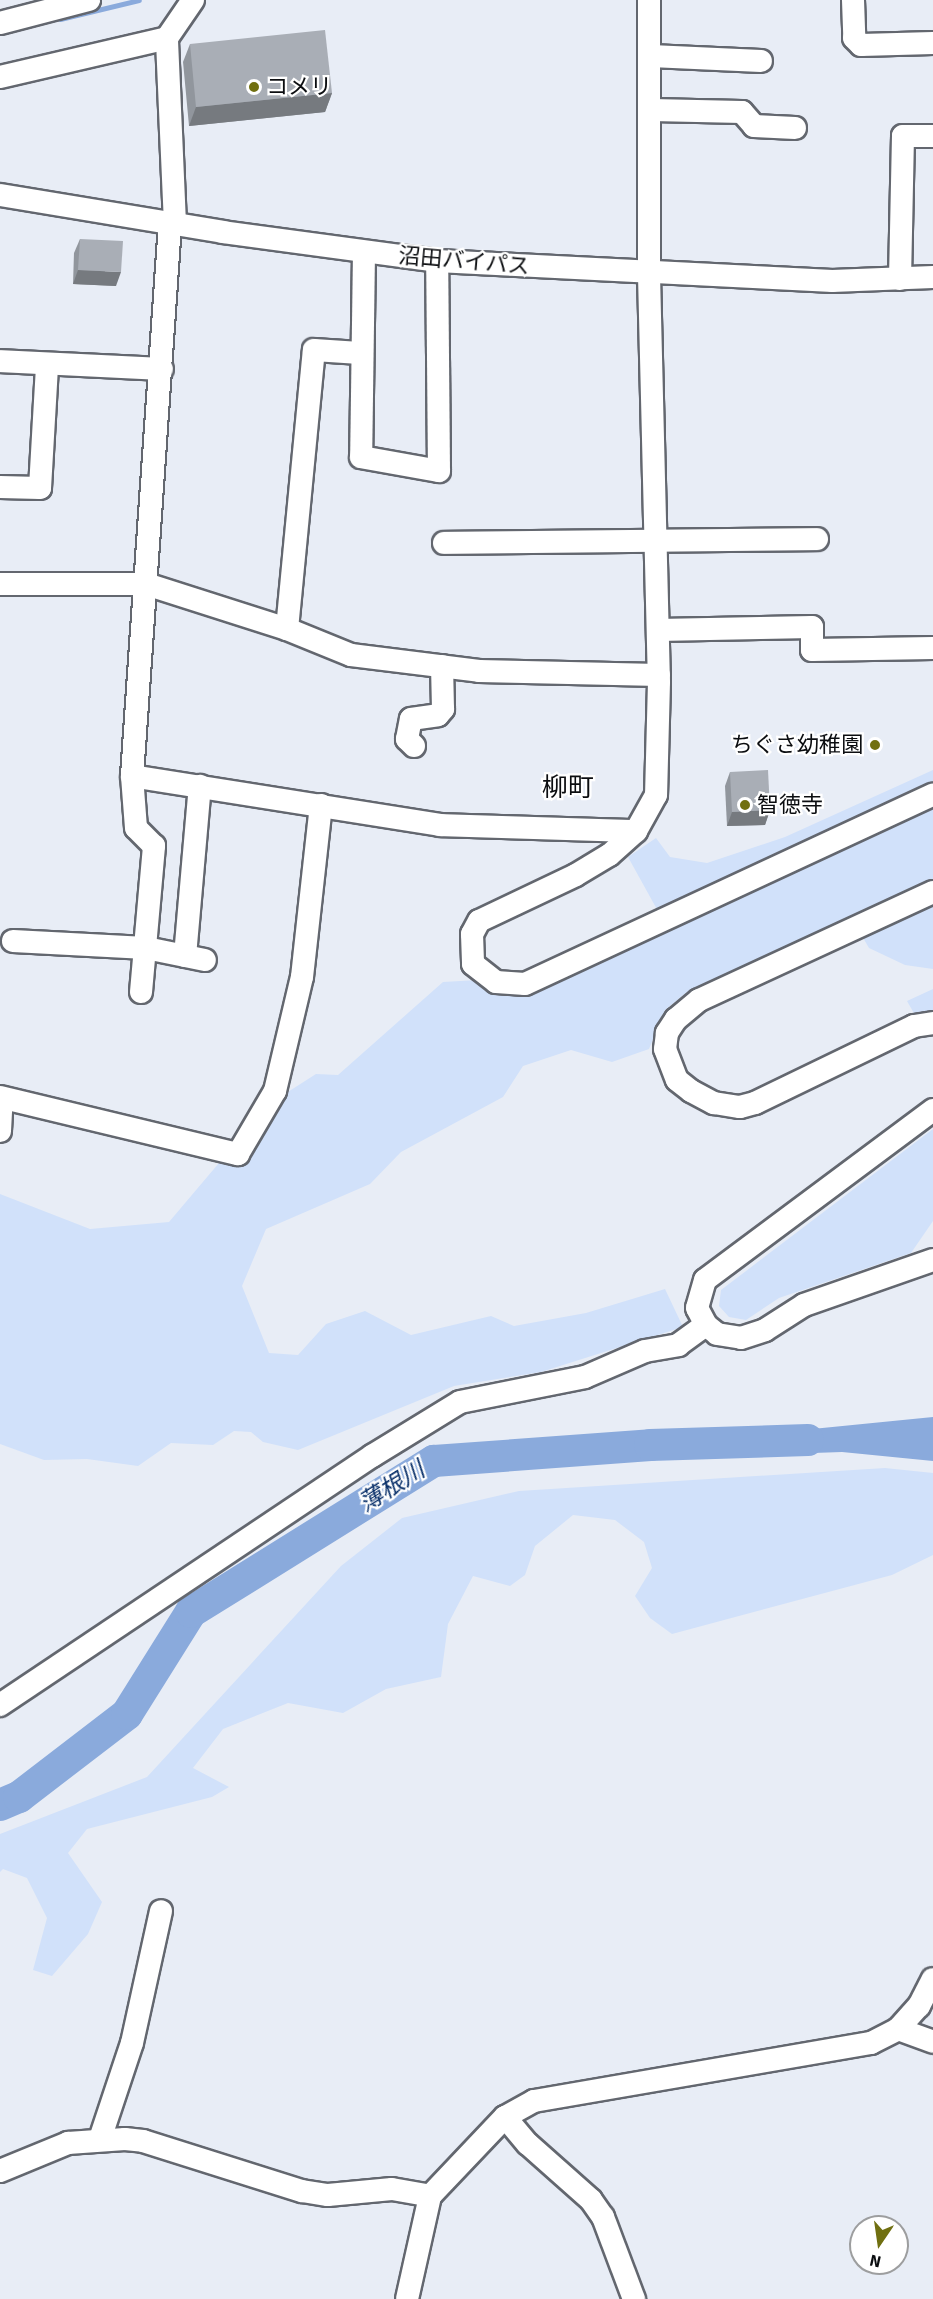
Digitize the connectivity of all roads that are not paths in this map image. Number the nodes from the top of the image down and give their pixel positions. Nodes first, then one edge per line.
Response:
1 (89, 0) edge
2 (193, 0) edge
3 (649, 0) edge
4 (853, 0) edge
5 (0, 23) edge
6 (166, 38) junction
7 (933, 43) edge
8 (651, 56) junction
9 (761, 61) dead end
10 (0, 77) edge
11 (652, 110) junction
12 (795, 128) dead end
13 (933, 136) edge
14 (0, 195) edge
15 (172, 224) junction
16 (364, 252) junction
17 (437, 261) junction
18 (650, 275) junction
19 (933, 277) edge
20 (900, 279) junction
21 (360, 353) junction
22 (0, 361) edge
23 (47, 365) junction
24 (162, 369) junction
25 (0, 487) edge
26 (656, 538) junction
27 (817, 539) dead end
28 (444, 543) dead end
29 (0, 584) edge
30 (146, 584) junction
31 (288, 629) junction
32 (658, 630) junction
33 (933, 648) edge
34 (442, 666) junction
35 (659, 675) junction
36 (414, 746) dead end
37 (132, 776) junction
38 (200, 786) junction
39 (933, 795) edge
40 (321, 805) junction
41 (636, 831) junction
42 (933, 892) edge
43 (14, 941) dead end
44 (146, 948) junction
45 (141, 992) dead end
46 (933, 1023) edge
47 (1, 1098) edge
48 (933, 1110) edge
49 (0, 1131) edge
50 (933, 1256) edge
51 (706, 1325) junction
52 (0, 1705) edge
53 (161, 1911) dead end
54 (933, 1979) edge
55 (898, 2030) junction
56 (933, 2042) edge
57 (505, 2117) junction
58 (99, 2139) junction
59 (0, 2171) edge
60 (430, 2196) junction
61 (407, 2299) edge
62 (634, 2299) edge

1 - 5 street
2 - 6 street
3 - 8 street
4 - 7 street
6 - 10 street
6 - 15 street
8 - 9 street
8 - 11 street
11 - 12 street
11 - 18 street
13 - 20 street
14 - 15 street, 沼田バイパス
15 - 16 street, 沼田バイパス
15 - 24 street
16 - 17 street, 沼田バイパス
16 - 21 street
17 - 18 street, 沼田バイパス
17 - 21 street
18 - 20 street, 沼田バイパス
18 - 26 street
19 - 20 street, 沼田バイパス
21 - 31 street
22 - 23 street
23 - 24 street
23 - 25 street
24 - 30 street
26 - 27 street
26 - 28 street
26 - 32 street
29 - 30 street
30 - 31 street
30 - 37 street
31 - 34 street
32 - 33 street
32 - 35 street
34 - 35 street
34 - 36 street
35 - 41 street
37 - 38 street
37 - 44 street
38 - 40 street
38 - 44 street
39 - 41 street
40 - 41 street
40 - 47 street
42 - 46 street
43 - 44 street
44 - 45 street
47 - 49 street
48 - 51 street
50 - 51 street
51 - 52 street
53 - 58 street
54 - 55 street
55 - 56 street
55 - 57 street
57 - 60 street
57 - 62 street
58 - 59 street
58 - 60 street
60 - 61 street

